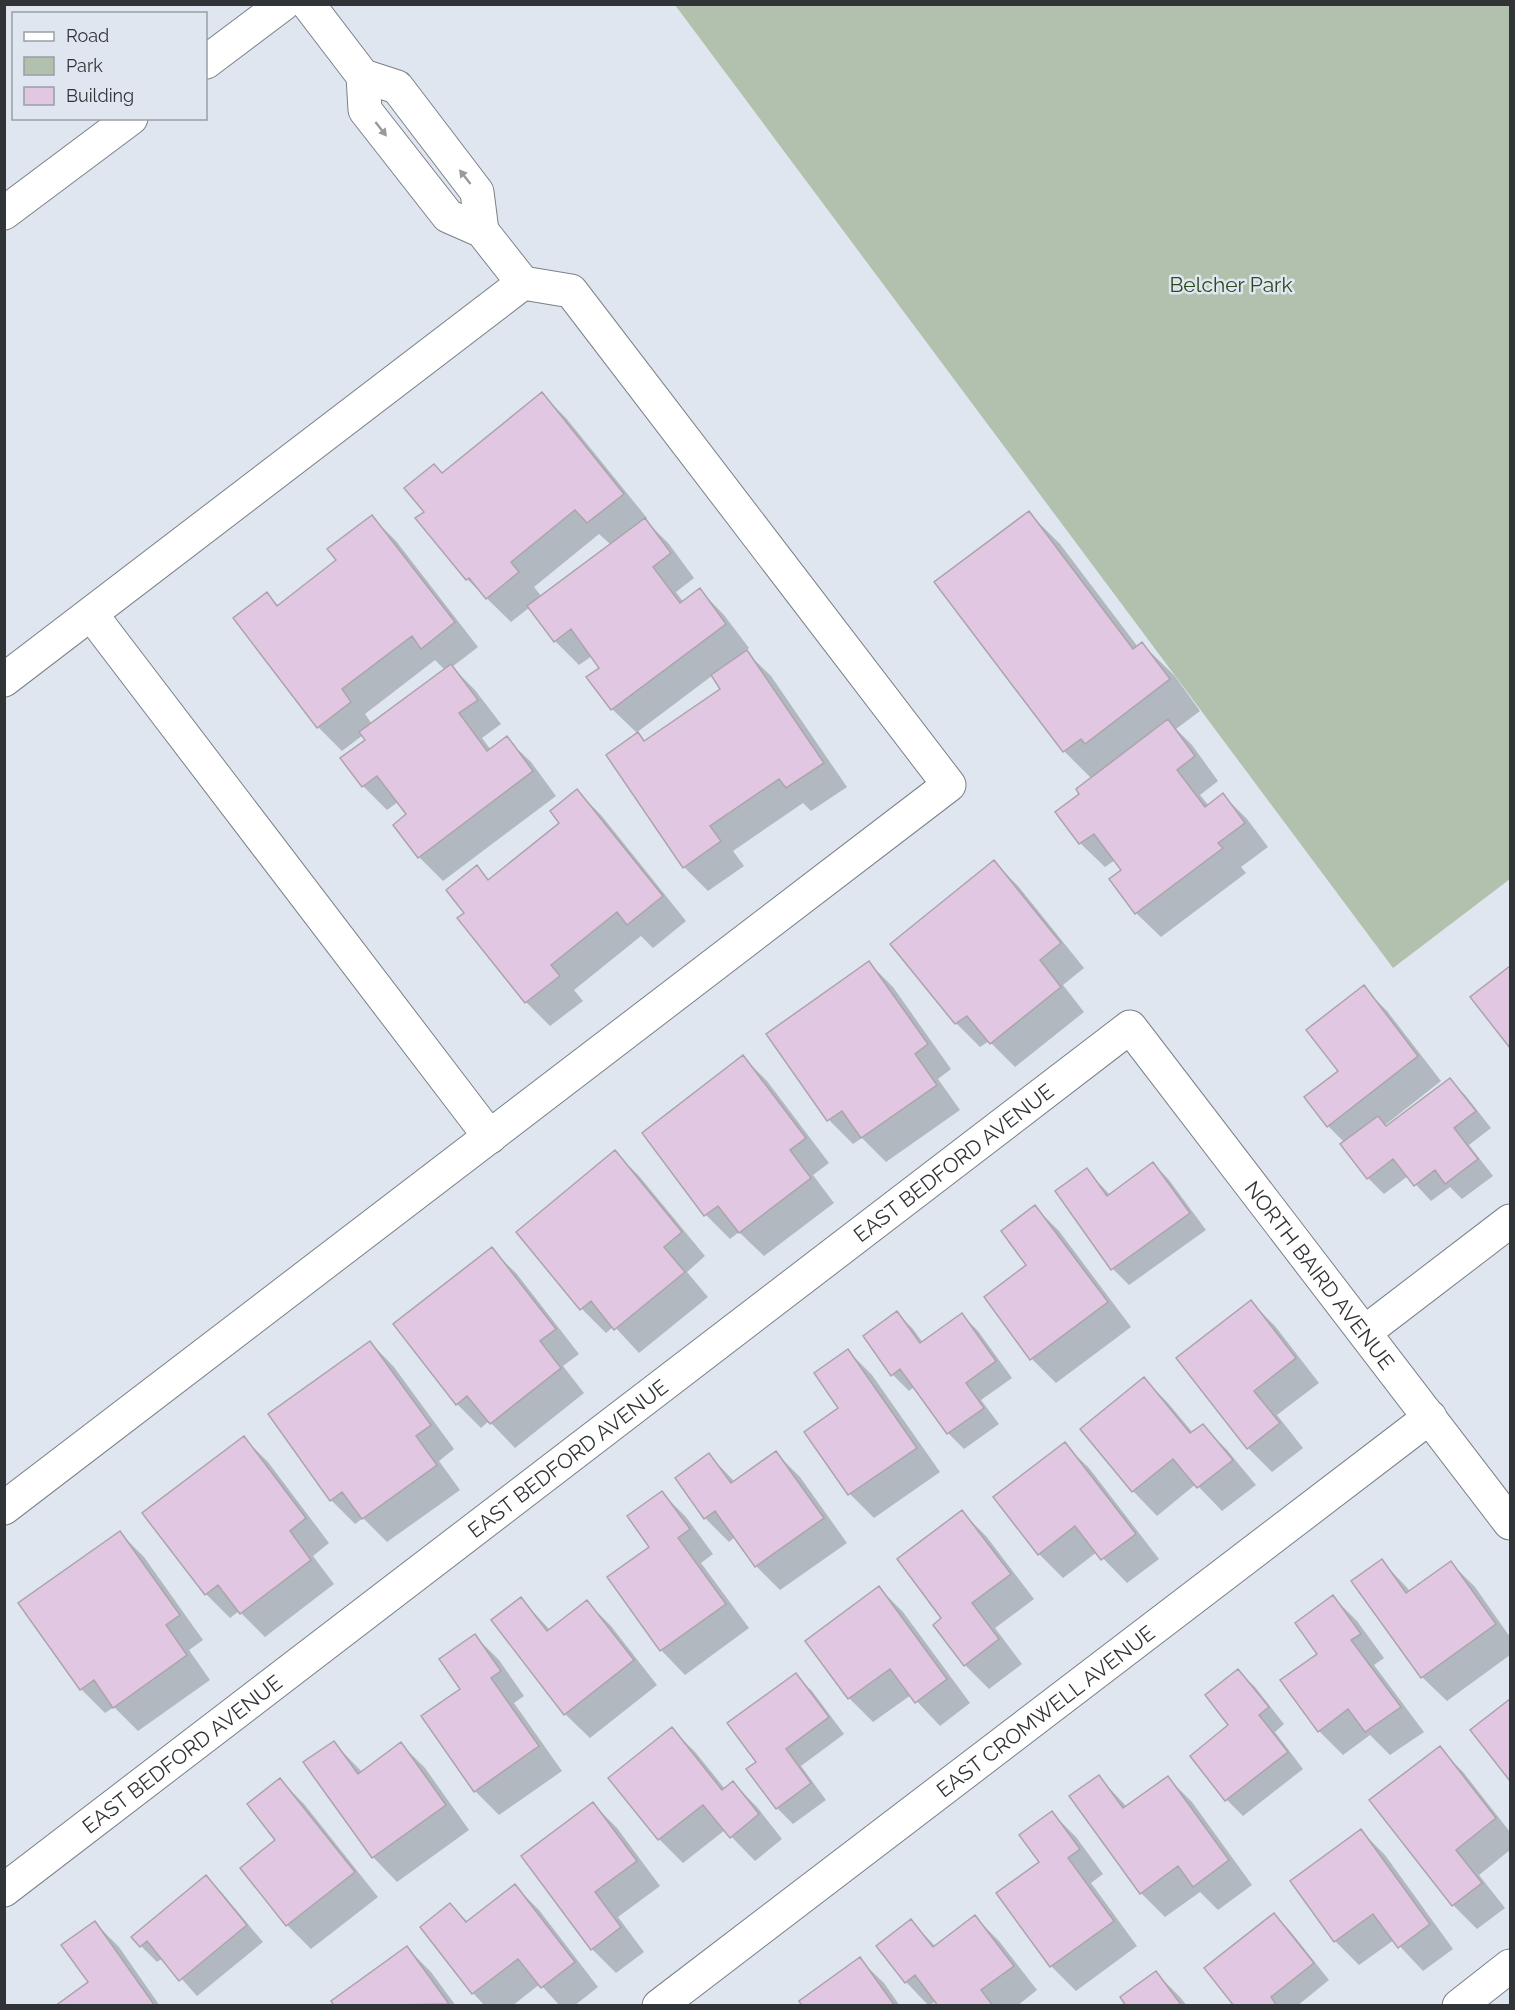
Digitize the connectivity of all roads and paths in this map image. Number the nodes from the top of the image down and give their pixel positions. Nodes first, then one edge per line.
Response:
1 (283, 4) edge
2 (308, 4) edge
3 (207, 61) edge
4 (128, 120) edge
5 (4, 213) edge
6 (522, 283) junction
7 (91, 614) junction
8 (4, 680) edge
9 (1131, 1027) joint
10 (490, 1137) junction
11 (1510, 1221) edge
12 (1365, 1332) junction
13 (1430, 1417) junction
14 (4, 1508) edge
15 (1510, 1523) edge
16 (4, 1890) edge
17 (1510, 1966) edge
18 (659, 2006) edge
19 (1459, 2006) edge

1 - 3 street
2 - 6 street
4 - 5 street
6 - 7 street
6 - 10 street
7 - 8 street
7 - 10 street
9 - 12 street, NORTH BAIRD AVENUE
9 - 16 street, EAST BEDFORD AVENUE
10 - 14 street
11 - 12 street
12 - 13 street, NORTH BAIRD AVENUE
13 - 15 street, NORTH BAIRD AVENUE
13 - 18 street, EAST CROMWELL AVENUE
17 - 19 street

